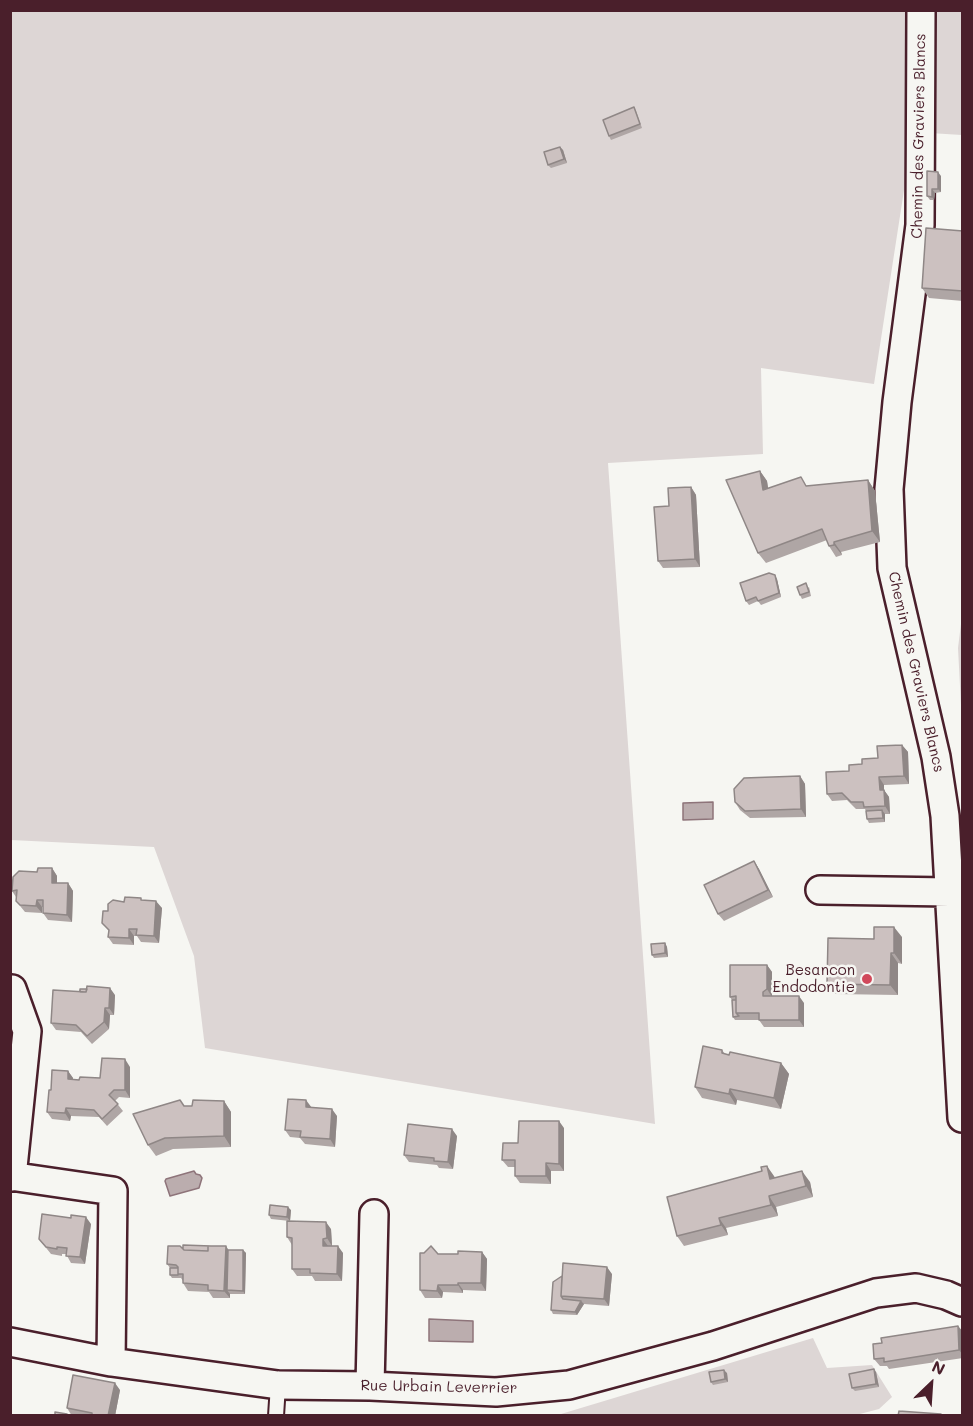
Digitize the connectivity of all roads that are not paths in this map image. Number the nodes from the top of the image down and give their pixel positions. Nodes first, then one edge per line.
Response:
1 (921, 10) edge
2 (820, 891) dead end
3 (949, 892) junction
4 (12, 989) edge
5 (963, 1118) edge
6 (11, 1177) edge
7 (374, 1214) dead end
8 (963, 1302) edge
9 (10, 1342) edge
10 (111, 1362) junction
11 (278, 1385) junction
12 (370, 1386) junction
13 (276, 1416) edge

1 - 3 street, Chemin des Graviers Blancs
2 - 3 street
3 - 5 street, Chemin des Graviers Blancs
4 - 6 street
6 - 10 street
7 - 12 street
8 - 12 street, Rue Urbain Leverrier
9 - 10 street, Rue Urbain Leverrier
10 - 11 street, Rue Urbain Leverrier
11 - 12 street, Rue Urbain Leverrier
11 - 13 lane

